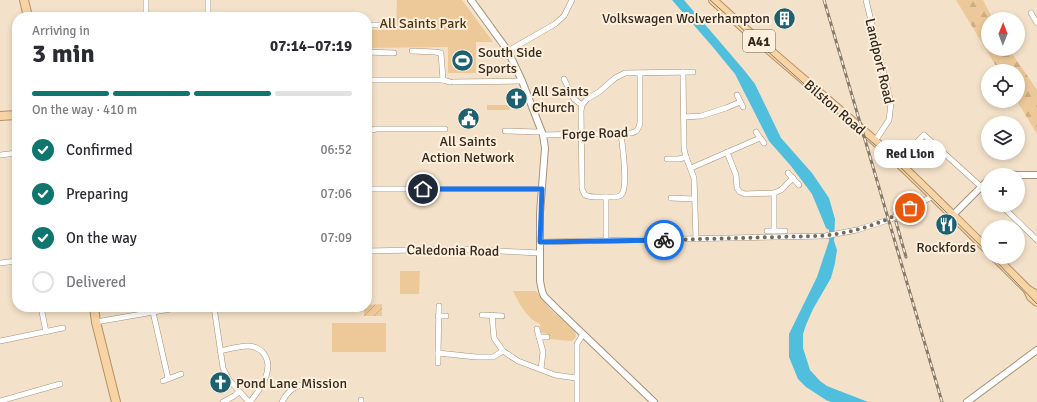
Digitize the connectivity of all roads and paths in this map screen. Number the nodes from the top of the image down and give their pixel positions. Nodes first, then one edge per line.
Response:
1 (24, 0) edge
2 (146, 0) edge
3 (208, 0) edge
4 (471, 0) edge
5 (572, 0) edge
6 (713, 0) edge
7 (866, 0) edge
8 (27, 12) edge
9 (146, 12) edge
10 (208, 12) edge
11 (1031, 13) dead end
12 (1037, 23) edge
13 (372, 25) edge
14 (392, 25) dead end
15 (412, 51) dead end
16 (508, 51) junction
17 (372, 52) edge
18 (394, 53) dead end
19 (683, 72) junction
20 (693, 72) dead end
21 (640, 73) junction
22 (564, 79) dead end
23 (372, 80) edge
24 (443, 80) junction
25 (522, 81) junction
26 (737, 95) dead end
27 (740, 102) junction
28 (582, 105) junction
29 (743, 107) dead end
30 (12, 115) edge
31 (0, 116) edge
32 (684, 116) junction
33 (445, 129) dead end
34 (372, 130) edge
35 (505, 131) dead end
36 (756, 132) dead end
37 (542, 133) junction
38 (621, 133) junction
39 (581, 134) junction
40 (760, 138) junction
41 (875, 141) junction
42 (764, 143) dead end
43 (915, 144) dead end
44 (727, 152) junction
45 (12, 154) edge
46 (0, 155) edge
47 (686, 157) junction
48 (667, 159) dead end
49 (691, 168) junction
50 (788, 173) dead end
51 (1025, 175) edge
52 (1037, 175) edge
53 (793, 178) junction
54 (799, 185) dead end
55 (981, 186) edge
56 (981, 188) edge
57 (372, 189) edge
58 (542, 189) junction
59 (774, 193) junction
60 (933, 196) junction
61 (606, 197) junction
62 (671, 198) dead end
63 (694, 199) junction
64 (1007, 212) edge
65 (954, 215) junction
66 (767, 231) dead end
67 (774, 231) junction
68 (785, 231) dead end
69 (696, 239) junction
70 (1037, 240) edge
71 (606, 241) junction
72 (540, 242) junction
73 (981, 243) edge
74 (372, 251) edge
75 (540, 253) junction
76 (12, 262) edge
77 (0, 263) edge
78 (1002, 264) edge
79 (1028, 290) junction
80 (1037, 295) edge
81 (1037, 302) edge
82 (439, 306) dead end
83 (43, 312) edge
84 (95, 312) edge
85 (153, 312) joint
86 (215, 312) edge
87 (482, 315) dead end
88 (438, 316) junction
89 (446, 316) dead end
90 (492, 316) junction
91 (502, 316) dead end
92 (96, 322) junction
93 (63, 328) dead end
94 (537, 329) dead end
95 (46, 332) junction
96 (583, 334) junction
97 (539, 337) junction
98 (547, 337) dead end
99 (0, 340) edge
100 (1037, 350) edge
101 (220, 351) junction
102 (438, 352) junction
103 (503, 352) junction
104 (438, 363) dead end
105 (541, 369) junction
106 (181, 374) dead end
107 (576, 378) junction
108 (60, 384) dead end
109 (326, 386) dead end
110 (239, 392) junction
111 (0, 401) edge
112 (116, 402) edge
113 (223, 402) edge
114 (250, 402) edge
115 (282, 402) edge
116 (577, 402) edge
117 (654, 402) edge
118 (967, 402) edge

1 - 8 highway
2 - 9 street
3 - 10 street
4 - 16 street
5 - 16 street
6 - 41 highway, Bilston Road / A41
7 - 41 street, Landport Road
11 - 12 street
13 - 14 street
15 - 24 street
16 - 25 street
17 - 18 street
19 - 20 street
19 - 21 street
19 - 32 street
21 - 28 street
21 - 38 street, Forge Road
22 - 28 street
23 - 24 street
24 - 25 street
25 - 37 street
26 - 27 street
27 - 29 street
27 - 32 street
28 - 39 street
30 - 31 highway
32 - 47 street
33 - 34 street
35 - 37 street, Forge Road
36 - 40 street
37 - 39 street, Forge Road
37 - 58 street
38 - 39 street, Forge Road
38 - 61 street
39 - 61 street
40 - 42 street
40 - 44 street
41 - 60 highway, Bilston Road / A41
43 - 55 street
44 - 49 street
44 - 59 street
45 - 46 street
47 - 48 street
47 - 49 street
49 - 63 street
50 - 53 street
51 - 52 street
53 - 54 street
53 - 59 street
56 - 65 street
57 - 58 street
58 - 72 street
59 - 67 street
60 - 65 highway, Bilston Road / A41
60 - 69 street
61 - 71 street
62 - 63 street
63 - 69 street
64 - 70 street
65 - 73 highway, Bilston Road / A41
66 - 67 street
67 - 68 street
69 - 71 street
71 - 72 street
72 - 75 street
74 - 75 street, Caledonia Road
75 - 96 street
76 - 77 street
78 - 79 highway
79 - 80 highway
79 - 81 highway
82 - 88 street
83 - 95 street
84 - 92 highway
85 - 92 street
85 - 106 street
86 - 101 street
87 - 90 street
88 - 89 street
88 - 102 street
90 - 91 street
90 - 103 street
92 - 112 highway
93 - 95 street
94 - 97 street
95 - 99 street
96 - 107 street
96 - 117 street
97 - 98 street
97 - 105 street
100 - 118 street
101 - 110 street
101 - 114 street
102 - 103 street
102 - 104 street
103 - 105 street
105 - 107 street
107 - 116 street
108 - 111 street
109 - 115 street
110 - 113 street
110 - 114 street

